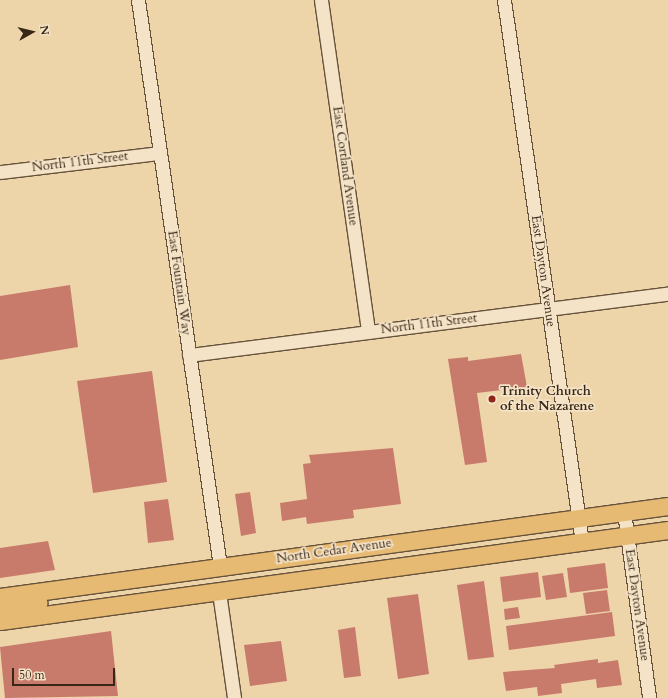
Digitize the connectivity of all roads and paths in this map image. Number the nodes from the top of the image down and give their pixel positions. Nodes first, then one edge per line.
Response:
1 (138, 0) edge
2 (321, 0) edge
3 (504, 0) edge
4 (160, 153) junction
5 (0, 172) edge
6 (668, 294) edge
7 (548, 309) junction
8 (368, 332) junction
9 (189, 355) junction
10 (668, 506) edge
11 (624, 512) junction
12 (578, 518) junction
13 (668, 530) edge
14 (628, 536) junction
15 (582, 542) junction
16 (303, 555) junction
17 (220, 566) junction
18 (98, 583) junction
19 (219, 592) junction
20 (0, 597) edge
21 (128, 604) junction
22 (0, 609) edge
23 (0, 621) edge
24 (234, 698) edge
25 (649, 698) edge

1 - 4 street, East Fountain Way
2 - 8 street, East Cortland Avenue
3 - 7 street, East Dayton Avenue
4 - 5 street, North 11th Street
4 - 9 street, East Fountain Way
6 - 7 street, North 11th Street
7 - 8 street, North 11th Street
7 - 12 street, East Dayton Avenue
8 - 9 street, North 11th Street
9 - 17 street, East Fountain Way
10 - 11 main road, North Cedar Avenue
11 - 12 main road, North Cedar Avenue
11 - 14 street, East Dayton Avenue
12 - 15 street, East Dayton Avenue
12 - 16 main road, North Cedar Avenue
13 - 14 main road, North Cedar Avenue
14 - 15 main road, North Cedar Avenue
14 - 25 street, East Dayton Avenue
15 - 19 main road, North Cedar Avenue
16 - 17 main road, North Cedar Avenue
16 - 19 main road
17 - 18 main road, North Cedar Avenue
17 - 21 main road
18 - 20 main road, North Cedar Avenue
18 - 22 main road
19 - 21 main road, North Cedar Avenue
19 - 24 street
21 - 23 main road, North Cedar Avenue

